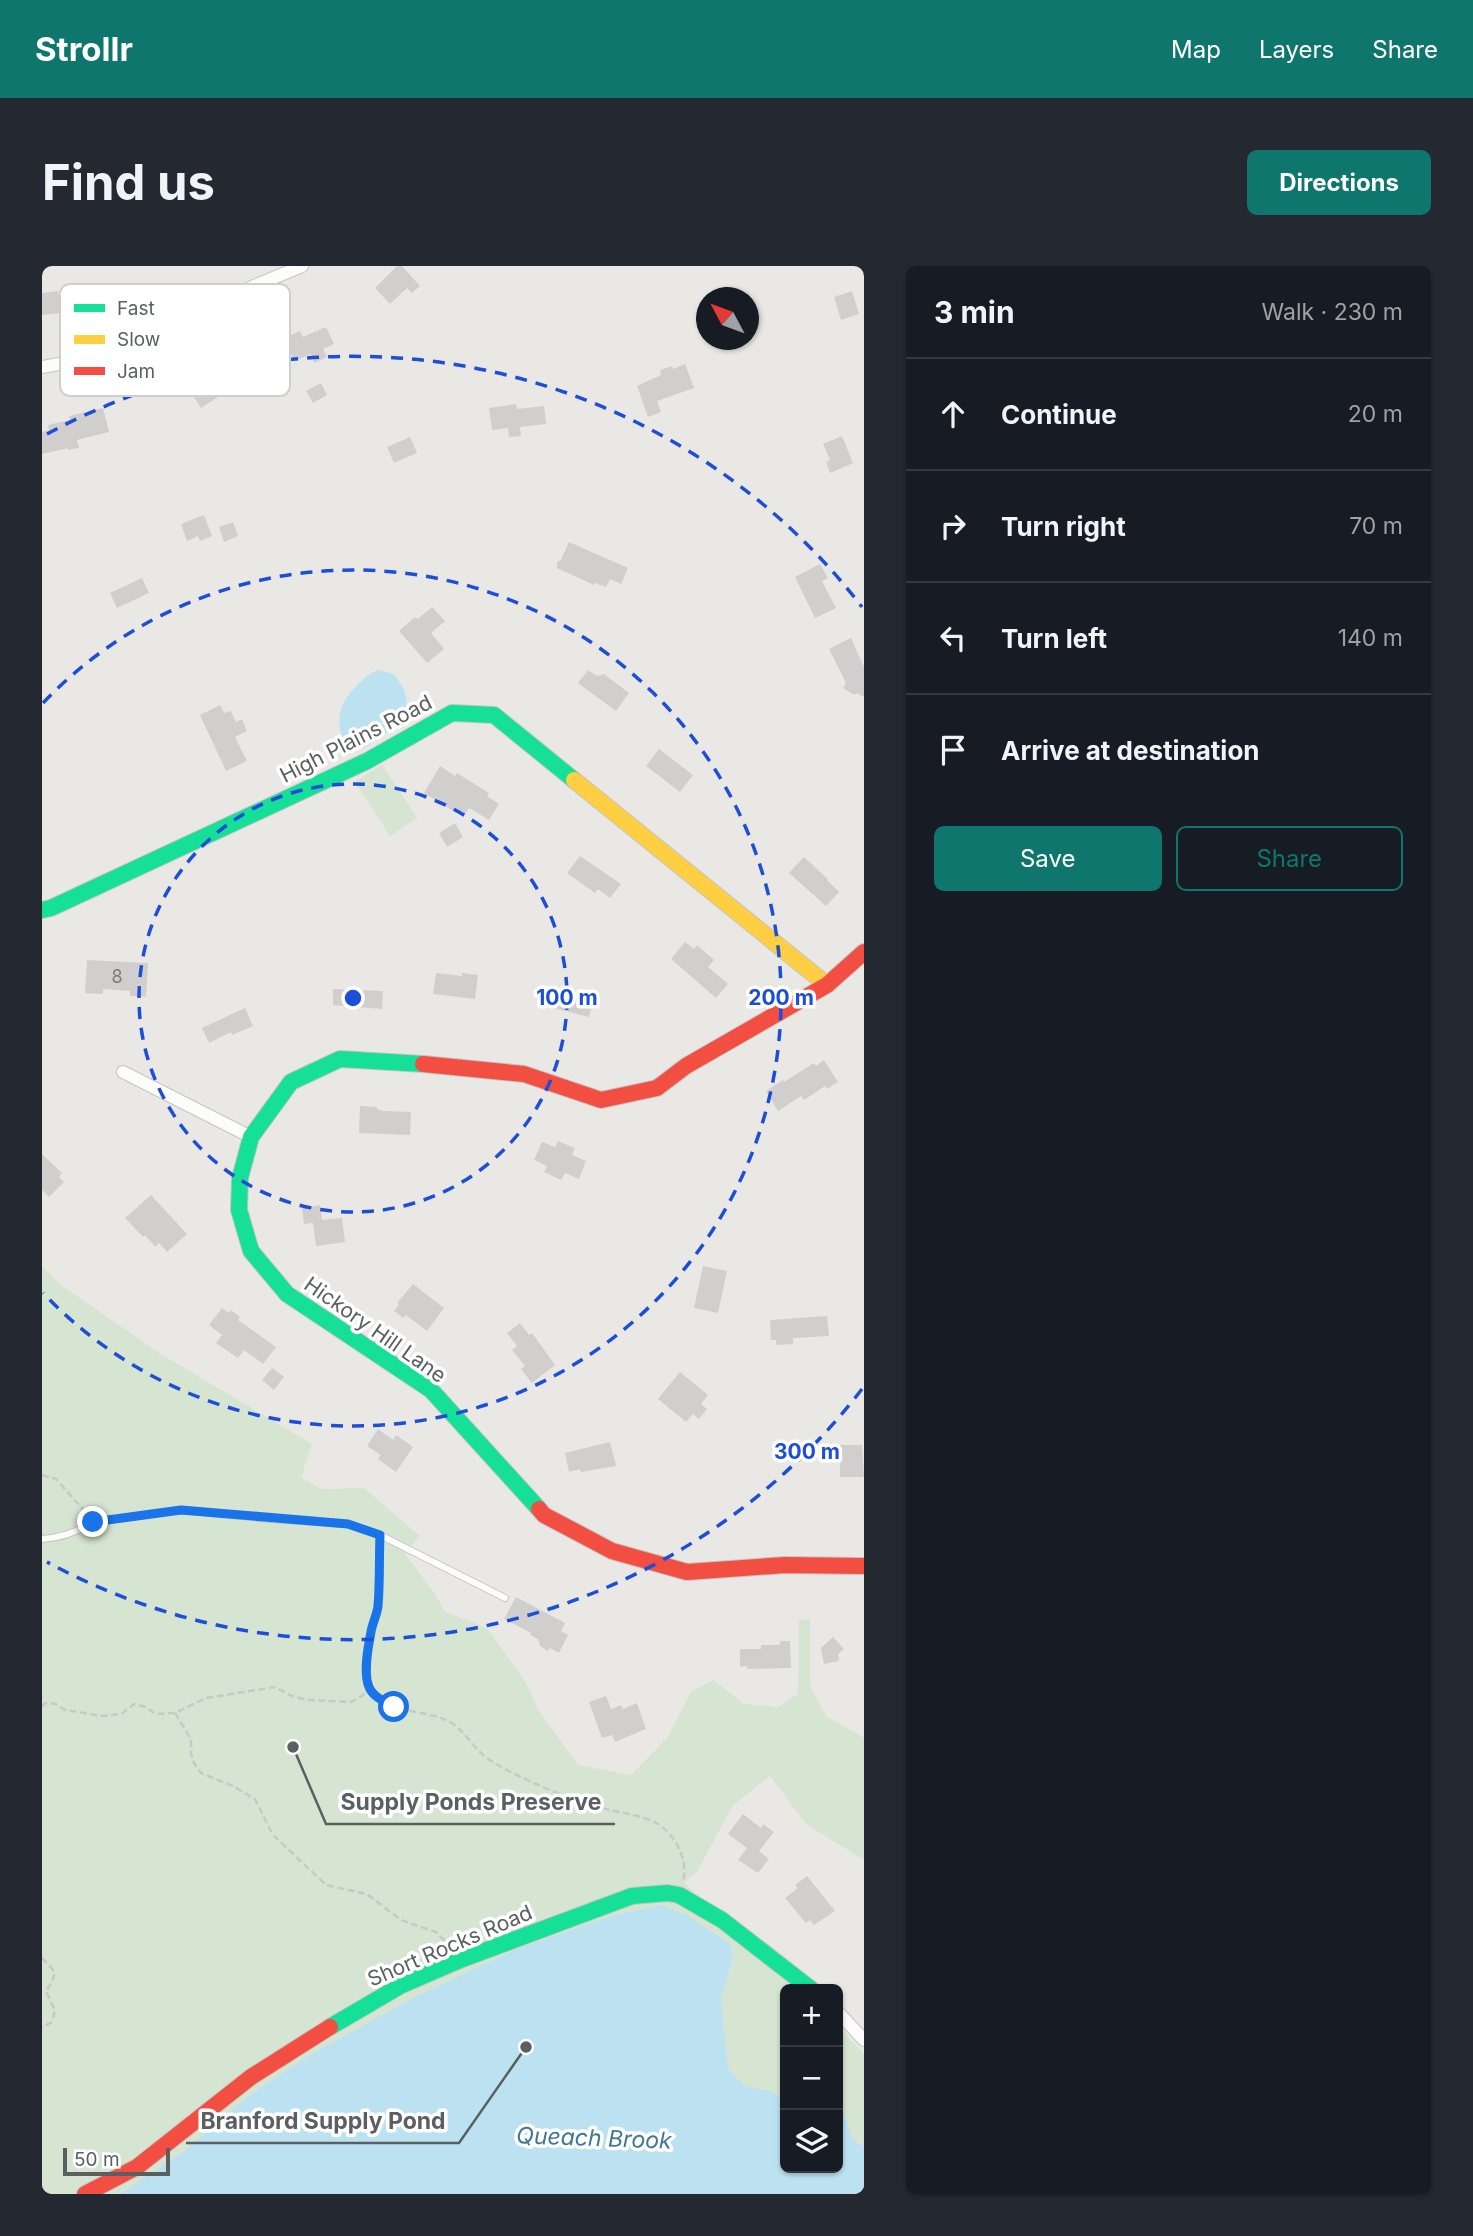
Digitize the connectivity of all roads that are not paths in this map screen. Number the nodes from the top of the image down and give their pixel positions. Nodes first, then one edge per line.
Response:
1 (302, 266) edge
2 (259, 284) edge
3 (60, 364) edge
4 (42, 367) edge
5 (42, 910) edge
6 (864, 952) edge
7 (827, 985) junction
8 (122, 1072) dead end
9 (251, 1136) junction
10 (42, 1539) edge
11 (864, 1566) edge
12 (505, 1598) dead end
13 (805, 1984) edge
14 (843, 2017) edge
15 (864, 2040) edge
16 (85, 2194) edge

1 - 2 street
3 - 4 street
5 - 7 street, High Plains Road
6 - 7 street, Hickory Hill Lane
7 - 9 street, Hickory Hill Lane
8 - 9 street
9 - 11 street, Hickory Hill Lane
10 - 12 lane
13 - 16 street, Short Rocks Road
14 - 15 street

